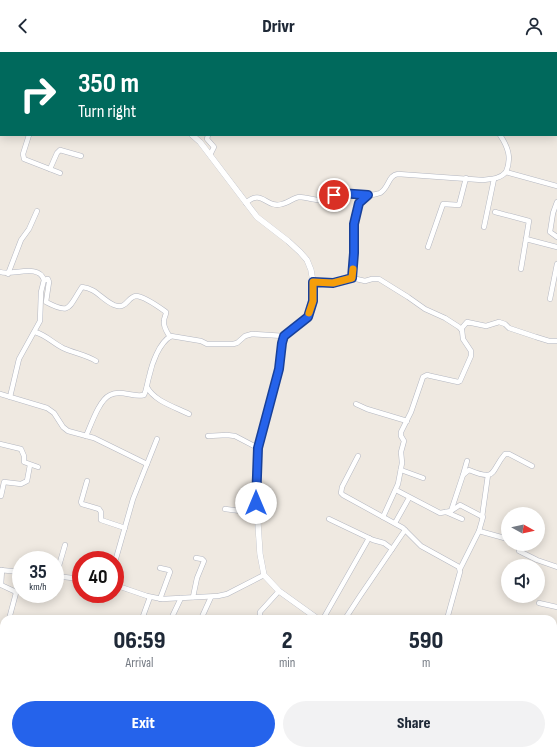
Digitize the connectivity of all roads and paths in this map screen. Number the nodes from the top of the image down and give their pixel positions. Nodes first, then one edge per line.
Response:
1 (29, 136) edge
2 (193, 136) edge
3 (208, 136) edge
4 (501, 136) edge
5 (210, 155) junction
6 (81, 156) dead end
7 (50, 169) junction
8 (506, 172) junction
9 (60, 173) dead end
10 (466, 178) junction
11 (494, 179) junction
12 (557, 186) edge
13 (368, 195) junction
14 (557, 202) edge
15 (246, 203) junction
16 (37, 211) dead end
17 (495, 212) dead end
18 (484, 227) dead end
19 (557, 237) edge
20 (526, 239) junction
21 (428, 247) dead end
22 (557, 247) edge
23 (557, 264) edge
24 (521, 269) dead end
25 (0, 272) edge
26 (8, 274) junction
27 (352, 278) junction
28 (44, 280) junction
29 (313, 282) junction
30 (550, 299) dead end
31 (461, 329) junction
32 (35, 332) junction
33 (170, 336) junction
34 (284, 336) junction
35 (557, 341) edge
36 (96, 361) dead end
37 (147, 388) junction
38 (0, 394) edge
39 (10, 397) junction
40 (356, 404) dead end
41 (189, 414) dead end
42 (407, 421) junction
43 (86, 436) junction
44 (208, 436) dead end
45 (158, 439) dead end
46 (0, 444) edge
47 (258, 448) junction
48 (358, 456) dead end
49 (467, 461) dead end
50 (147, 464) junction
51 (30, 465) junction
52 (532, 466) dead end
53 (38, 467) dead end
54 (401, 470) junction
55 (463, 475) junction
56 (488, 475) junction
57 (423, 478) dead end
58 (87, 481) dead end
59 (396, 490) junction
60 (1, 496) edge
61 (409, 498) junction
62 (226, 509) dead end
63 (449, 512) junction
64 (257, 513) junction
65 (383, 517) junction
66 (482, 517) junction
67 (329, 519) dead end
68 (462, 519) dead end
69 (395, 523) junction
70 (125, 528) junction
71 (405, 530) junction
72 (479, 531) junction
73 (501, 536) edge
74 (369, 538) junction
75 (65, 546) dead end
76 (392, 549) junction
77 (64, 551) edge
78 (118, 551) edge
79 (519, 551) edge
80 (196, 558) dead end
81 (557, 567) edge
82 (160, 568) dead end
83 (460, 569) junction
84 (1, 570) edge
85 (12, 571) edge
86 (264, 575) junction
87 (124, 588) edge
88 (279, 591) junction
89 (150, 597) junction
90 (193, 597) junction
91 (211, 597) junction
92 (181, 598) junction
93 (160, 599) junction
94 (539, 603) dead end
95 (557, 607) edge
96 (10, 615) edge
97 (143, 615) edge
98 (173, 615) edge
99 (203, 615) edge
100 (260, 615) edge
101 (312, 615) edge
102 (325, 615) edge
103 (348, 615) edge
104 (448, 615) edge

1 - 7 street
2 - 5 street
3 - 5 street
4 - 8 street
5 - 15 street
6 - 7 street
7 - 9 street
8 - 11 street
8 - 12 street
10 - 11 street
10 - 13 street
10 - 21 street
11 - 18 street
13 - 15 street
13 - 27 street
14 - 19 street
15 - 29 street
16 - 26 street
17 - 20 street
20 - 22 street
20 - 24 street
23 - 30 street
25 - 26 street
26 - 28 street
27 - 29 street
27 - 31 street
28 - 32 street
28 - 33 street
29 - 34 street
31 - 35 street
31 - 42 street
32 - 36 street
32 - 39 street
33 - 34 street
33 - 37 street
34 - 47 street
37 - 41 street
37 - 43 street
38 - 39 street
39 - 43 street
40 - 42 street
42 - 54 street
43 - 50 street
44 - 47 street
45 - 50 street
46 - 51 street
47 - 64 street
48 - 65 street
49 - 55 street
50 - 70 street
51 - 53 street
51 - 60 street
52 - 56 street
54 - 57 street
54 - 59 street
55 - 56 street
55 - 63 street
56 - 66 street
58 - 70 street
59 - 61 street
59 - 65 street
61 - 63 street
61 - 69 street
62 - 64 street
63 - 66 street
63 - 68 street
64 - 86 street
65 - 69 street
66 - 72 street
67 - 74 street
69 - 71 street
70 - 78 street
71 - 76 street
71 - 83 street
72 - 73 street
72 - 83 street
74 - 76 street
74 - 102 street
75 - 77 street
76 - 103 street
79 - 81 street
80 - 90 street
82 - 93 street
83 - 104 street
84 - 85 street
84 - 96 street
86 - 88 street
86 - 91 street
87 - 89 street
88 - 100 street
88 - 101 street
89 - 93 street
89 - 97 street
90 - 91 street
90 - 92 street
91 - 99 street
92 - 93 street
92 - 98 street
94 - 95 street

